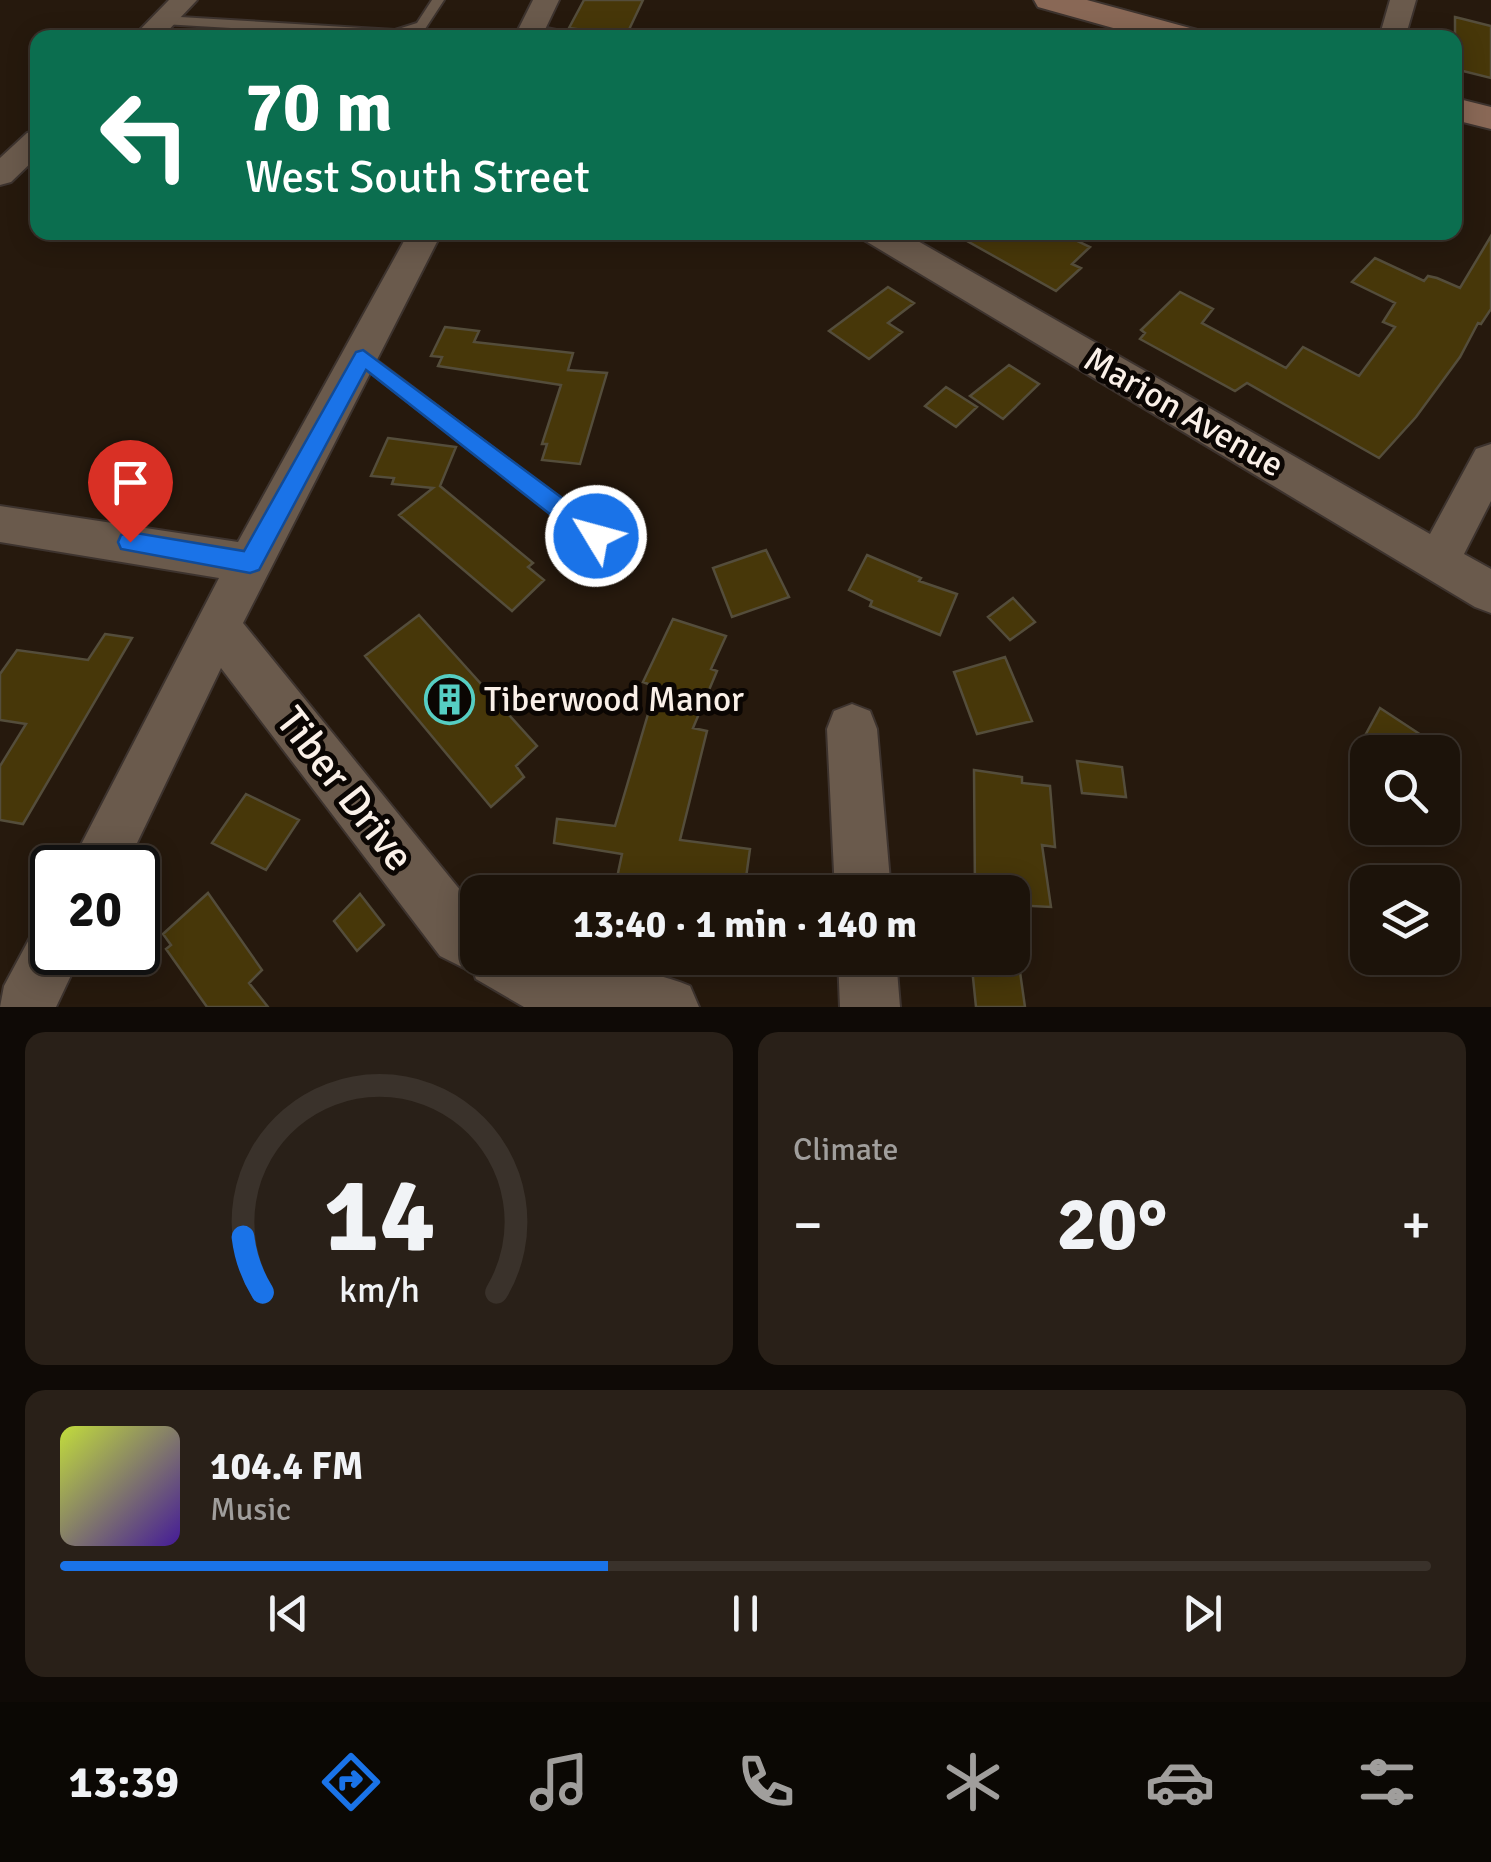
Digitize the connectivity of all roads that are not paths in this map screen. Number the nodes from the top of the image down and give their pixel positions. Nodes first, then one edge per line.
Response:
1 (184, 0) edge
2 (438, 0) edge
3 (546, 0) edge
4 (1050, 0) edge
5 (1403, 0) edge
6 (154, 29) edge
7 (202, 30) edge
8 (408, 30) edge
9 (531, 30) edge
10 (1160, 30) edge
11 (1394, 30) edge
12 (1462, 111) edge
13 (1491, 118) edge
14 (30, 147) edge
15 (0, 175) edge
16 (422, 240) edge
17 (890, 240) edge
18 (363, 357) junction
19 (1491, 461) edge
20 (4, 530) edge
21 (596, 536) dead end
22 (1438, 561) junction
23 (250, 563) junction
24 (1491, 593) edge
25 (218, 627) junction
26 (852, 729) dead end
27 (108, 845) edge
28 (862, 875) edge
29 (460, 936) edge
30 (41, 975) edge
31 (526, 975) edge
32 (868, 975) edge
33 (25, 1007) edge
34 (668, 1007) edge
35 (870, 1007) edge

1 - 6 street
2 - 8 lane
3 - 9 street
4 - 10 street
5 - 11 street
6 - 7 lane
12 - 13 street
14 - 15 street
16 - 18 street
17 - 22 street, Marion Avenue
18 - 21 lane
18 - 23 street
19 - 22 street
20 - 23 street
22 - 24 street, Marion Avenue
23 - 25 street
25 - 27 street
25 - 29 street, Tiber Drive
26 - 28 street
30 - 33 street
31 - 34 street
32 - 35 street

